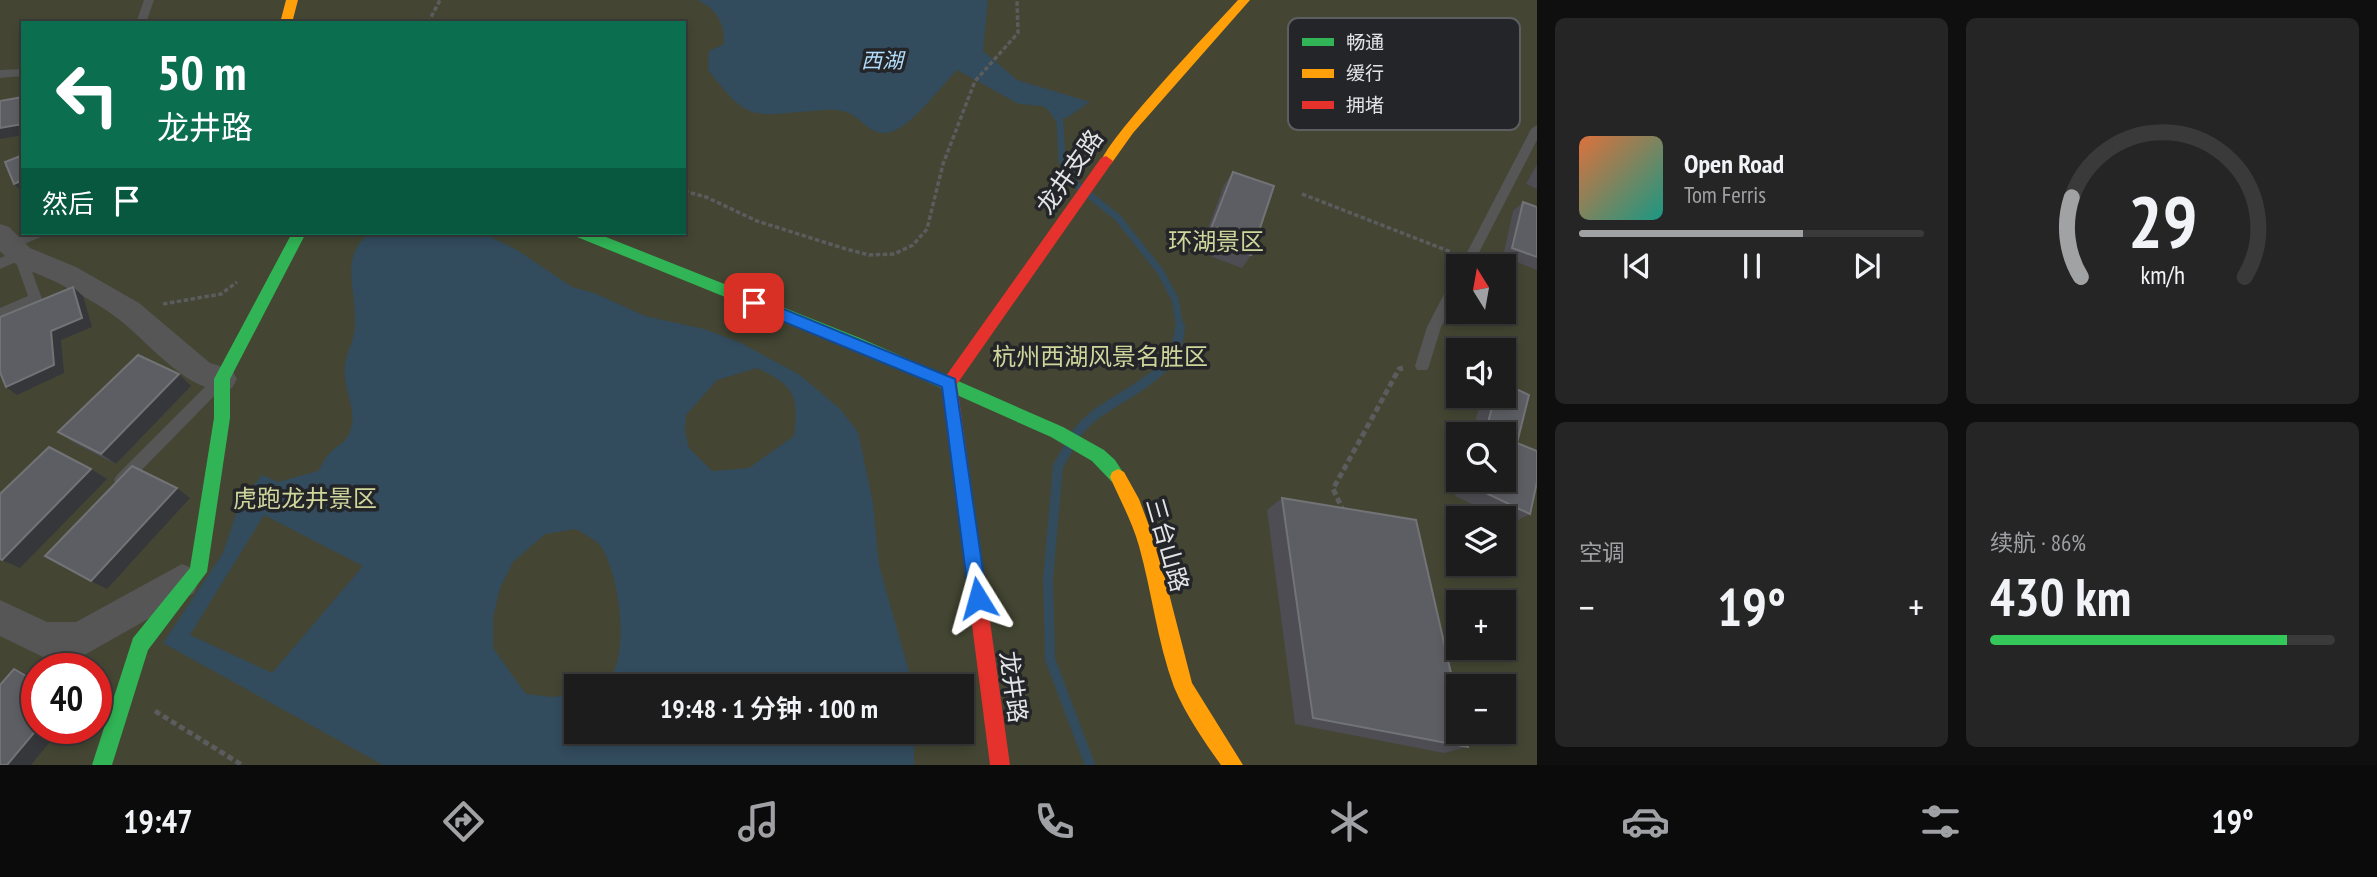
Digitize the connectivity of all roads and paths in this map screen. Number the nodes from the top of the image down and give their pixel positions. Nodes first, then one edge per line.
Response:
1 (149, 0) edge
2 (292, 0) edge
3 (440, 0) edge
4 (1017, 0) edge
5 (1244, 0) edge
6 (142, 21) edge
7 (287, 21) edge
8 (429, 21) edge
9 (21, 72) edge
10 (0, 74) edge
11 (1537, 129) edge
12 (686, 192) edge
13 (1302, 194) dead end
14 (35, 235) edge
15 (298, 235) edge
16 (587, 235) edge
17 (8, 250) edge
18 (1446, 254) edge
19 (1472, 254) edge
20 (242, 279) dead end
21 (1446, 304) edge
22 (129, 311) junction
23 (0, 314) edge
24 (1422, 366) joint
25 (222, 379) junction
26 (950, 383) junction
27 (114, 488) edge
28 (1344, 512) edge
29 (198, 572) junction
30 (0, 617) edge
31 (125, 692) junction
32 (102, 765) edge
33 (242, 765) edge
34 (1000, 765) edge
35 (1233, 765) edge

1 - 6 lane
2 - 7 street
3 - 8 path
4 - 12 path
5 - 26 street, 龙井支路
9 - 10 lane
11 - 19 lane
13 - 18 path
14 - 17 lane
15 - 25 street
16 - 26 street
17 - 22 street
17 - 23 lane
20 - 22 path
21 - 24 lane
22 - 25 street
24 - 28 path
25 - 27 lane
25 - 29 street
26 - 34 street, 龙井路
26 - 35 street, 三台山路
29 - 30 street
29 - 31 street
31 - 32 street
31 - 33 path

